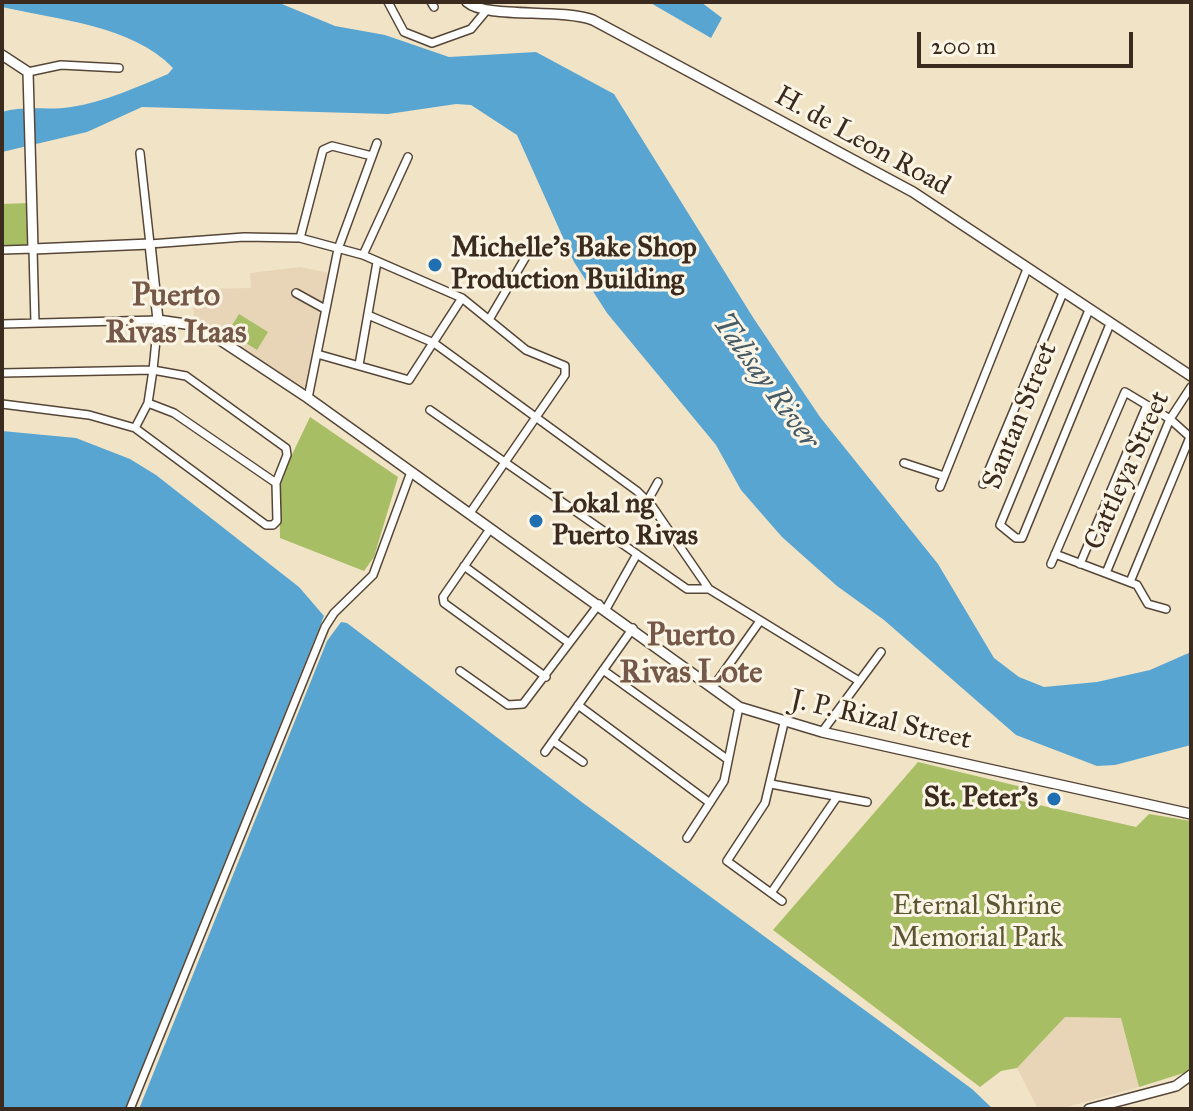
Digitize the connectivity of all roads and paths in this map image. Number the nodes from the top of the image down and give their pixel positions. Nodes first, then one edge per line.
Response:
1 (388, 2) edge
2 (467, 2) edge
3 (486, 11) junction
4 (2, 55) edge
5 (119, 68) dead end
6 (28, 72) junction
7 (377, 143) dead end
8 (140, 153) dead end
9 (372, 156) junction
10 (408, 157) dead end
11 (300, 238) junction
12 (150, 244) junction
13 (33, 249) junction
14 (338, 249) junction
15 (2, 250) edge
16 (528, 253) dead end
17 (363, 255) junction
18 (377, 262) junction
19 (1027, 269) junction
20 (296, 293) dead end
21 (1063, 293) junction
22 (462, 298) junction
23 (325, 309) junction
24 (1089, 310) junction
25 (368, 315) junction
26 (490, 318) junction
27 (158, 320) junction
28 (35, 323) junction
29 (2, 324) edge
30 (1110, 324) junction
31 (434, 343) junction
32 (317, 354) junction
33 (359, 365) junction
34 (153, 370) junction
35 (2, 373) edge
36 (1191, 376) edge
37 (1191, 387) edge
38 (308, 398) junction
39 (148, 403) junction
40 (2, 404) edge
41 (1147, 405) junction
42 (430, 410) dead end
43 (537, 419) junction
44 (1170, 419) junction
45 (135, 428) junction
46 (507, 461) junction
47 (904, 463) dead end
48 (411, 472) junction
49 (944, 476) junction
50 (658, 482) dead end
51 (276, 483) junction
52 (983, 484) dead end
53 (940, 487) dead end
54 (648, 500) junction
55 (470, 513) junction
56 (490, 529) junction
57 (637, 554) junction
58 (1055, 554) junction
59 (1051, 564) dead end
60 (1080, 564) junction
61 (464, 566) junction
62 (1106, 573) junction
63 (1130, 582) junction
64 (709, 589) junction
65 (602, 607) junction
66 (1166, 609) dead end
67 (760, 621) junction
68 (633, 628) junction
69 (569, 643) junction
70 (881, 652) dead end
71 (603, 670) junction
72 (460, 671) dead end
73 (546, 677) junction
74 (859, 681) junction
75 (713, 687) junction
76 (578, 705) junction
77 (739, 707) junction
78 (784, 723) junction
79 (822, 732) junction
80 (553, 741) junction
81 (545, 752) dead end
82 (727, 759) junction
83 (583, 762) dead end
84 (771, 784) junction
85 (837, 797) junction
86 (867, 802) dead end
87 (710, 803) junction
88 (1191, 814) edge
89 (687, 838) dead end
90 (771, 893) junction
91 (782, 901) dead end
92 (1191, 1075) edge
93 (130, 1109) edge
94 (1089, 1109) edge

1 - 3 street
2 - 3 street
3 - 19 street, H. de Leon Road
4 - 6 street
5 - 6 street
6 - 13 street
7 - 9 street
8 - 12 street
9 - 11 street
9 - 14 street
10 - 17 street
11 - 12 street
11 - 14 street
12 - 13 street
12 - 27 street
13 - 15 street
13 - 28 street
14 - 17 street
14 - 23 street
16 - 26 street
17 - 18 street
18 - 22 street
18 - 25 street
19 - 21 street, H. de Leon Road
19 - 49 street
20 - 23 street
21 - 24 street, H. de Leon Road
21 - 52 street
22 - 26 street
22 - 31 street
23 - 32 street
24 - 30 street, H. de Leon Road
24 - 30 street, Santan Street
25 - 31 street
25 - 33 street
26 - 43 street
27 - 28 street
27 - 34 street
27 - 38 street, J. P. Rizal Street
28 - 29 street
30 - 36 street, H. de Leon Road
31 - 33 street
31 - 43 street
32 - 33 street
32 - 38 street
34 - 35 street
34 - 39 street
34 - 51 street
37 - 44 street, Cattleya Street
38 - 48 street, J. P. Rizal Street
39 - 45 street
39 - 51 street
40 - 45 street
41 - 44 street
41 - 58 street
41 - 60 street
42 - 46 street
43 - 46 street
43 - 54 street
44 - 62 street, Cattleya Street
44 - 63 street
45 - 51 street
46 - 55 street
46 - 57 street
47 - 49 street
48 - 55 street, J. P. Rizal Street
48 - 93 street
49 - 53 street
50 - 54 street
54 - 64 street
55 - 56 street, J. P. Rizal Street
56 - 61 street
56 - 65 street, J. P. Rizal Street
57 - 64 street
57 - 65 street
58 - 59 street
58 - 60 street
60 - 62 street
61 - 69 street
61 - 73 street
62 - 63 street
63 - 66 street
64 - 67 street
65 - 68 street, J. P. Rizal Street
65 - 69 street
67 - 74 street
67 - 75 street
68 - 71 street
68 - 75 street, J. P. Rizal Street
69 - 73 street
70 - 74 street
71 - 76 street
71 - 82 street
72 - 73 street
74 - 79 street
75 - 77 street, J. P. Rizal Street
76 - 80 street
76 - 87 street
77 - 78 street, J. P. Rizal Street
77 - 82 street
78 - 79 street, J. P. Rizal Street
78 - 84 street
79 - 88 street, J. P. Rizal Street
80 - 81 street
80 - 83 street
82 - 87 street
84 - 85 street
84 - 90 street
85 - 86 street
85 - 90 street
87 - 89 street
90 - 91 street
92 - 94 street

